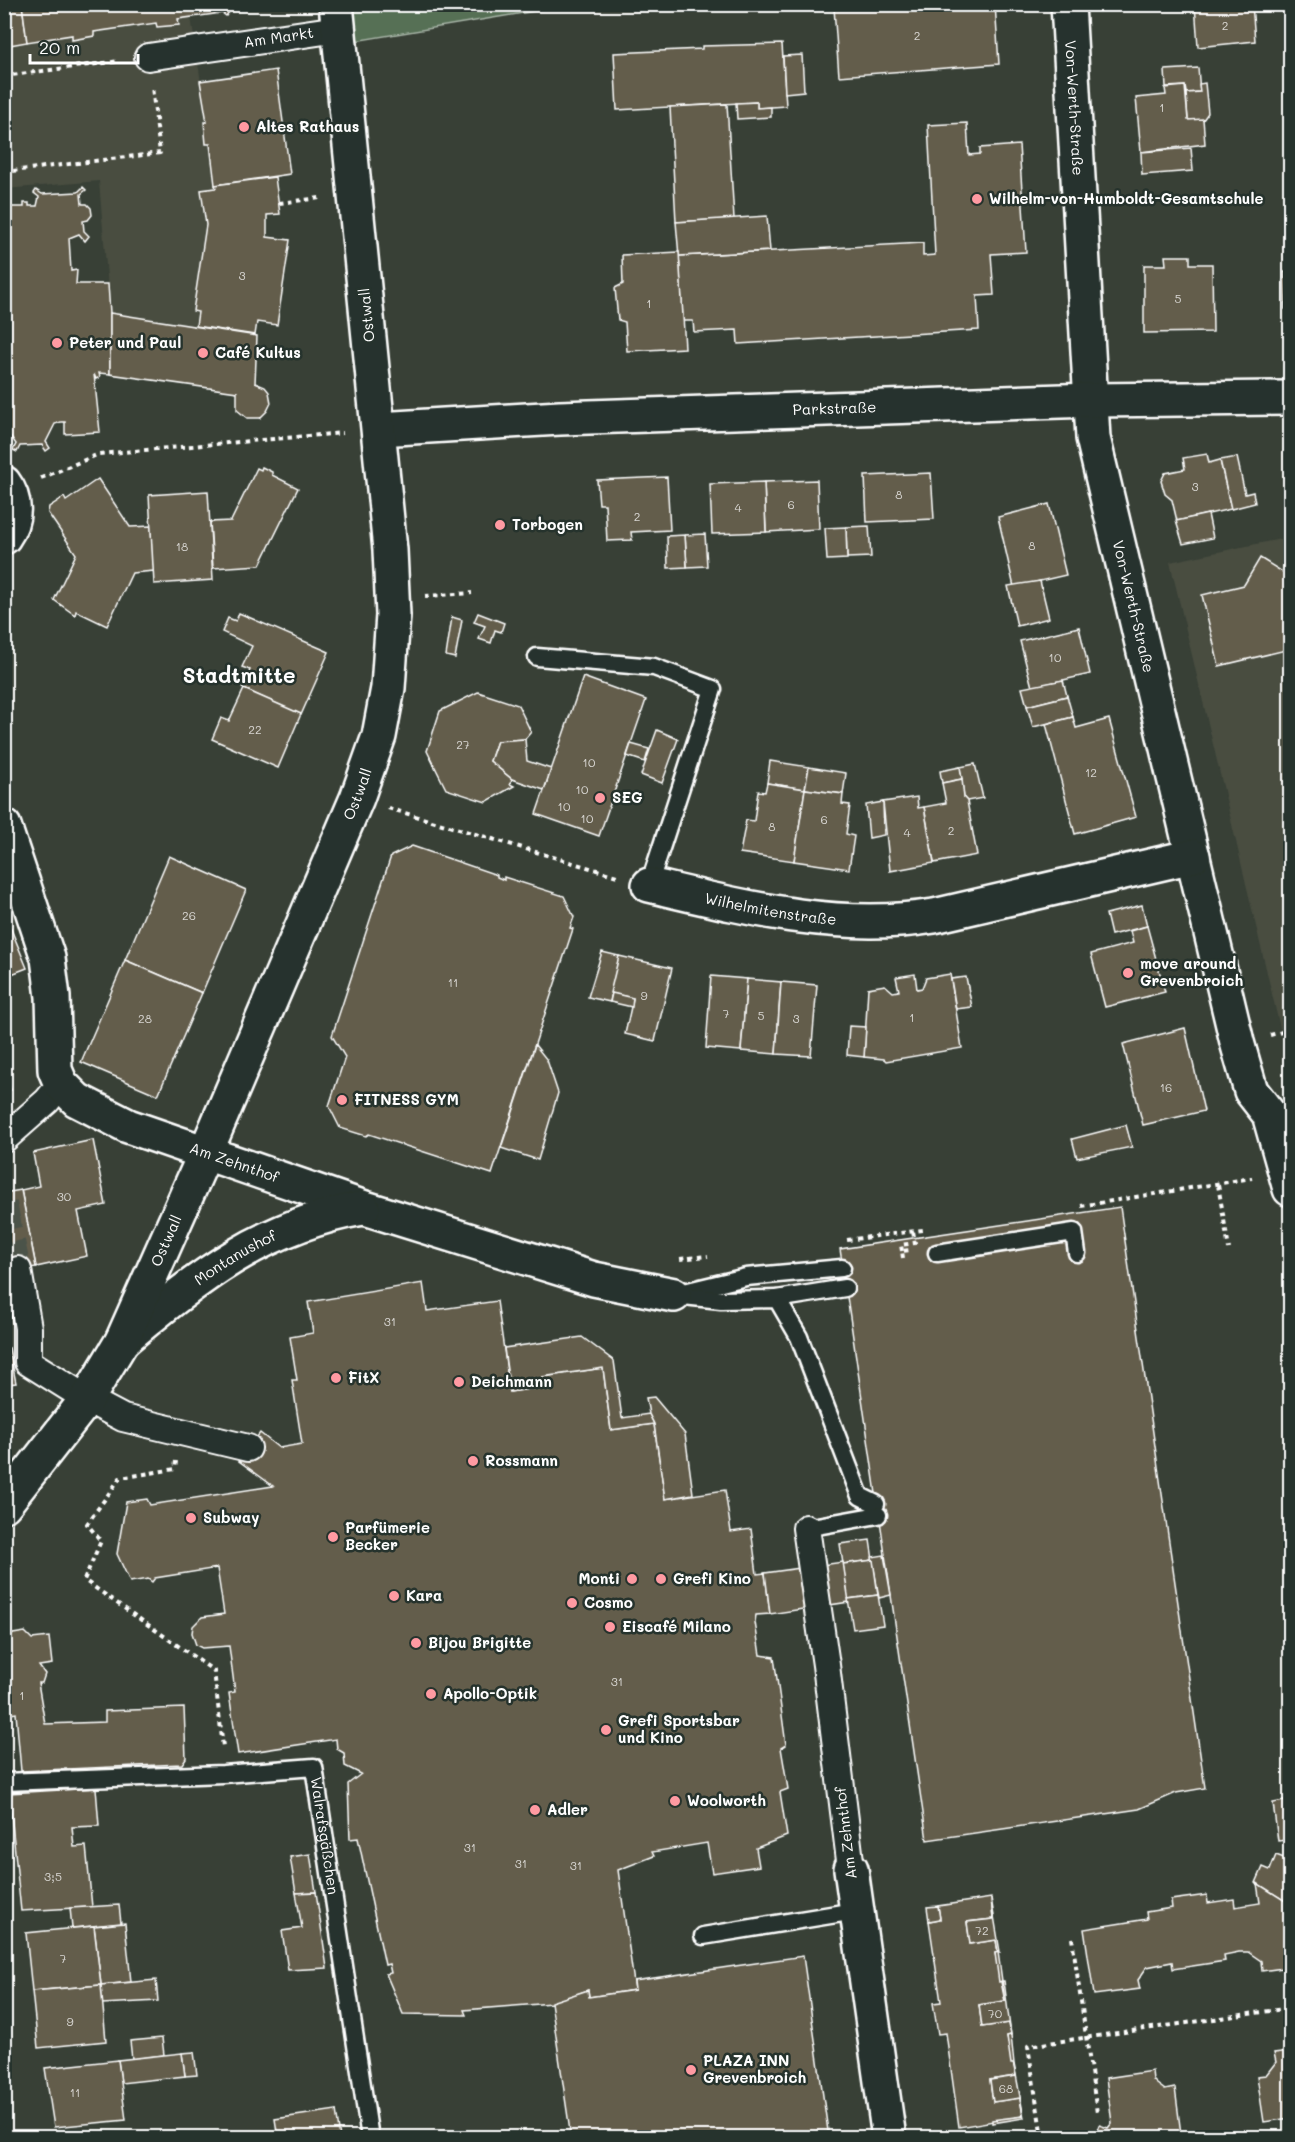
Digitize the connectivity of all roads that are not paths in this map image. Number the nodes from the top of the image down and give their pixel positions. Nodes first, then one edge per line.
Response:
1 (1068, 4) edge
2 (337, 17) edge
3 (148, 57) road end
4 (1290, 398) edge
5 (1092, 400) junction
6 (379, 429) junction
7 (7, 487) edge
8 (4, 537) edge
9 (537, 657) dead end
10 (4, 826) edge
11 (1192, 856) junction
12 (650, 885) joint
13 (61, 1084) junction
14 (4, 1139) edge
15 (205, 1154) junction
16 (1290, 1190) edge
17 (364, 1208) junction
18 (937, 1253) dead end
19 (1077, 1253) dead end
20 (842, 1268) dead end
21 (18, 1270) tunnel mouth
22 (845, 1288) dead end
23 (674, 1295) junction
24 (777, 1299) junction
25 (122, 1341) junction
26 (87, 1399) junction
27 (248, 1448) dead end
28 (4, 1505) edge
29 (806, 1528) joint
30 (4, 1782) edge
31 (851, 1869) joint
32 (855, 1911) junction
33 (703, 1936) dead end
34 (370, 2138) edge
35 (889, 2138) edge

1 - 5 street, Von-Werth-Straße
2 - 3 street, Am Markt
2 - 6 street, Ostwall
4 - 5 street, Parkstraße
5 - 6 street, Parkstraße
5 - 11 street, Von-Werth-Straße
6 - 15 street, Ostwall
7 - 8 street
9 - 12 lane
10 - 13 street
11 - 12 street, Wilhelmitenstraße
11 - 16 street, Von-Werth-Straße
13 - 14 street
13 - 15 street, Am Zehnthof
15 - 17 street, Am Zehnthof
15 - 25 street, Ostwall
17 - 23 street, Am Zehnthof
17 - 25 street, Montanushof
18 - 19 lane
20 - 23 lane
21 - 26 street
22 - 24 lane
23 - 24 lane
24 - 29 lane
25 - 26 street, Ostwall
26 - 27 street
26 - 28 street, Ostwall
29 - 31 street, Am Zehnthof
30 - 34 lane, Walrafsgäßchen
31 - 32 street, Am Zehnthof
32 - 33 lane
32 - 35 street, Am Zehnthof

